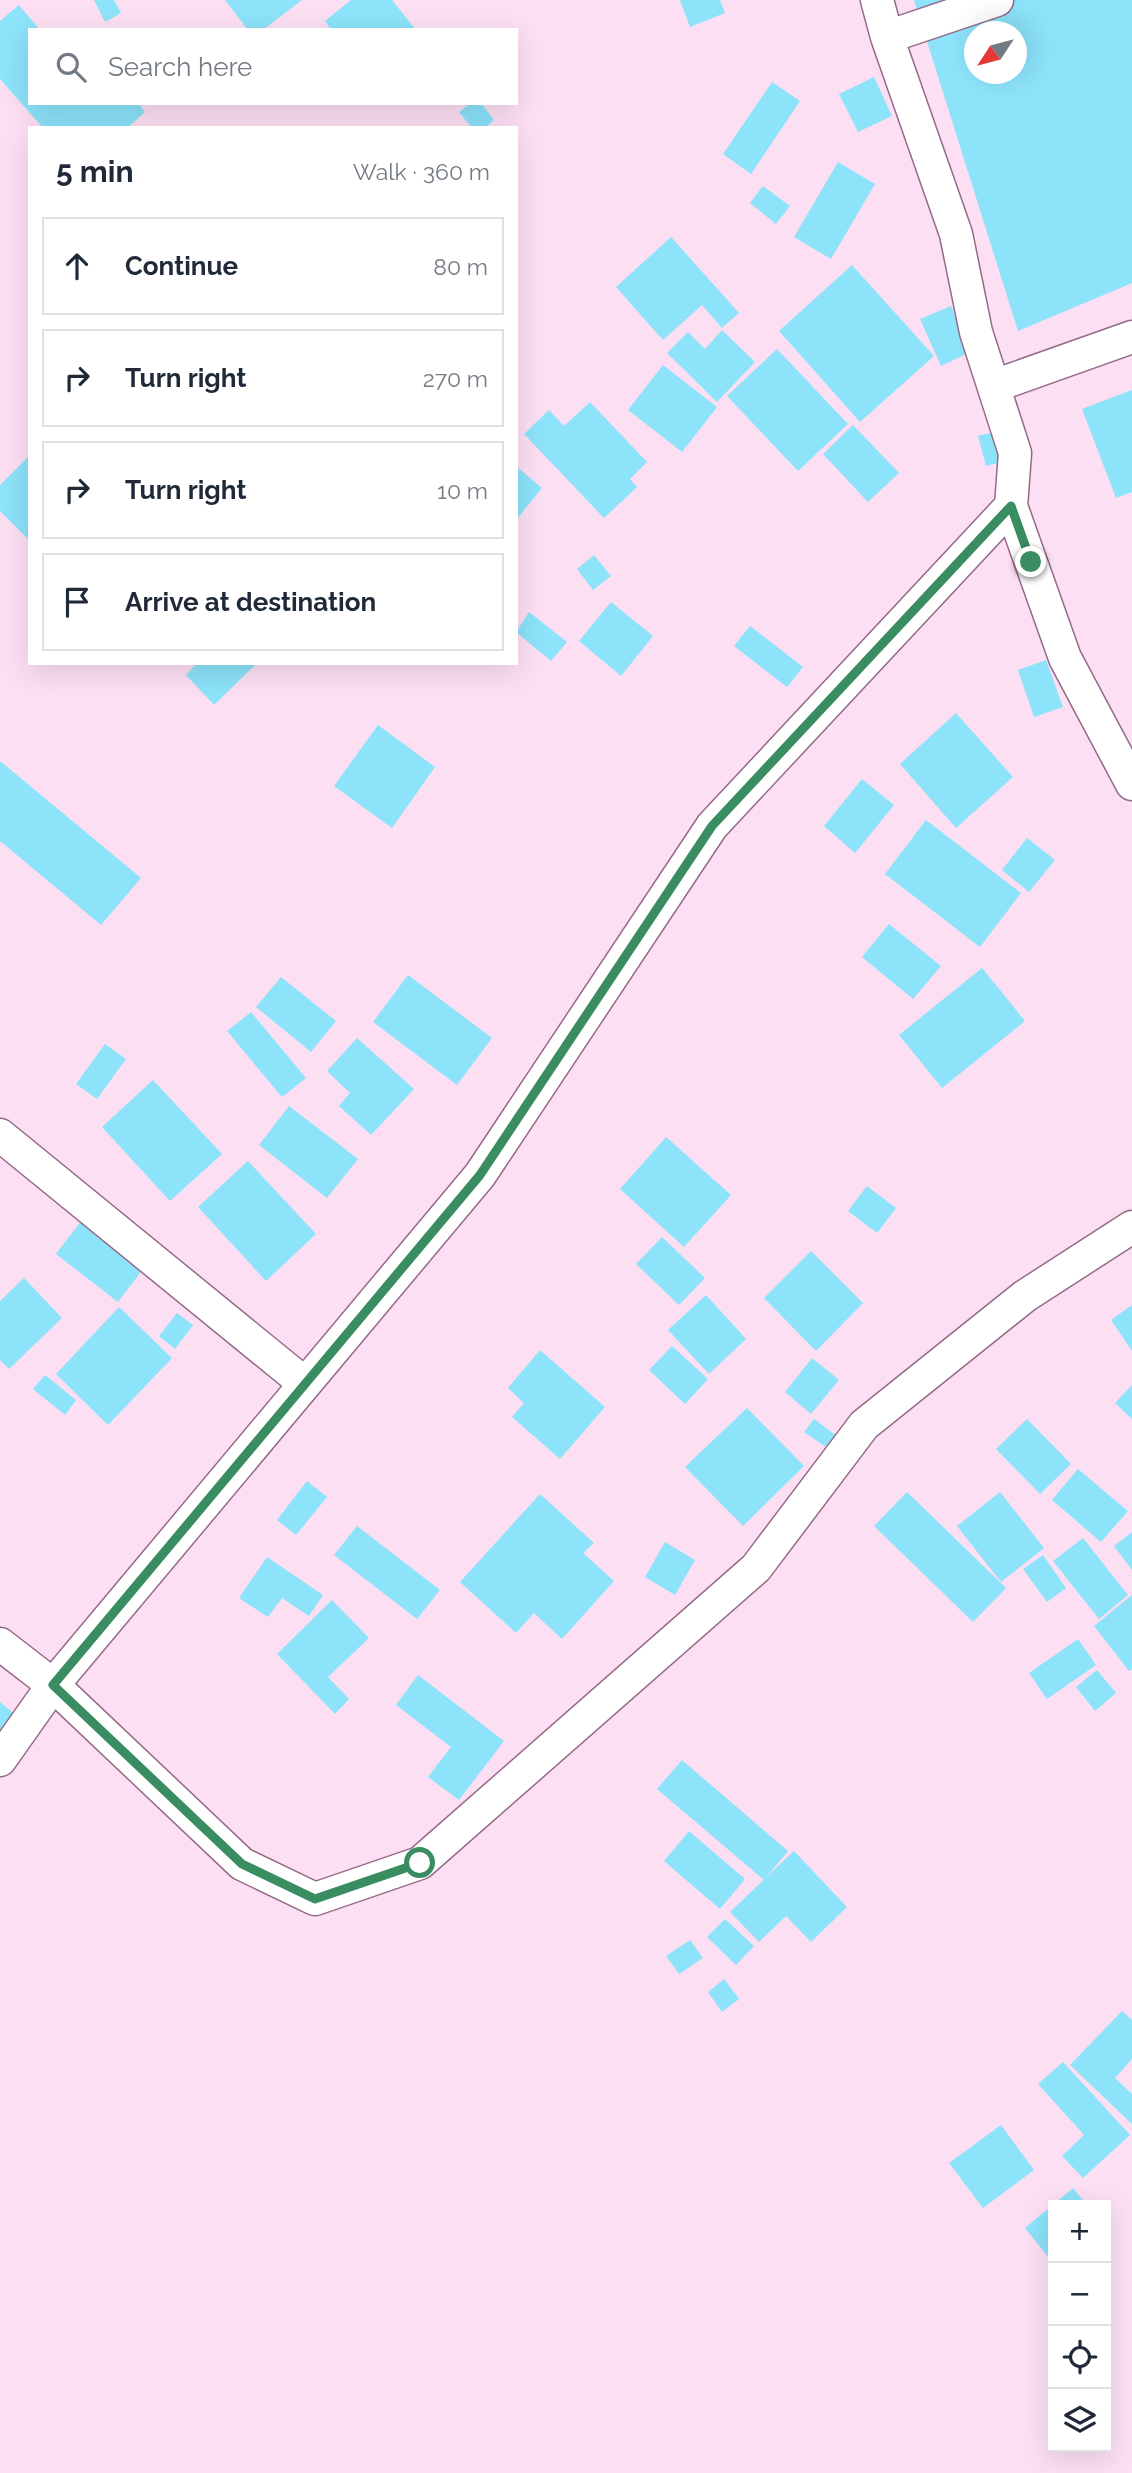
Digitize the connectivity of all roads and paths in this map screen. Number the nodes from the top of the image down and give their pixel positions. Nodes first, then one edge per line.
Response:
1 (877, 0) edge
2 (997, 0) edge
3 (887, 37) junction
4 (1132, 337) edge
5 (994, 386) junction
6 (1011, 506) junction
7 (1132, 784) edge
8 (0, 1135) edge
9 (1132, 1227) edge
10 (304, 1382) junction
11 (0, 1644) edge
12 (53, 1685) junction
13 (0, 1760) edge

1 - 3 street
2 - 3 street
3 - 5 street
4 - 5 street
5 - 6 street
6 - 7 street
6 - 10 street
8 - 10 street
9 - 12 street
10 - 12 street
11 - 12 street
12 - 13 street

